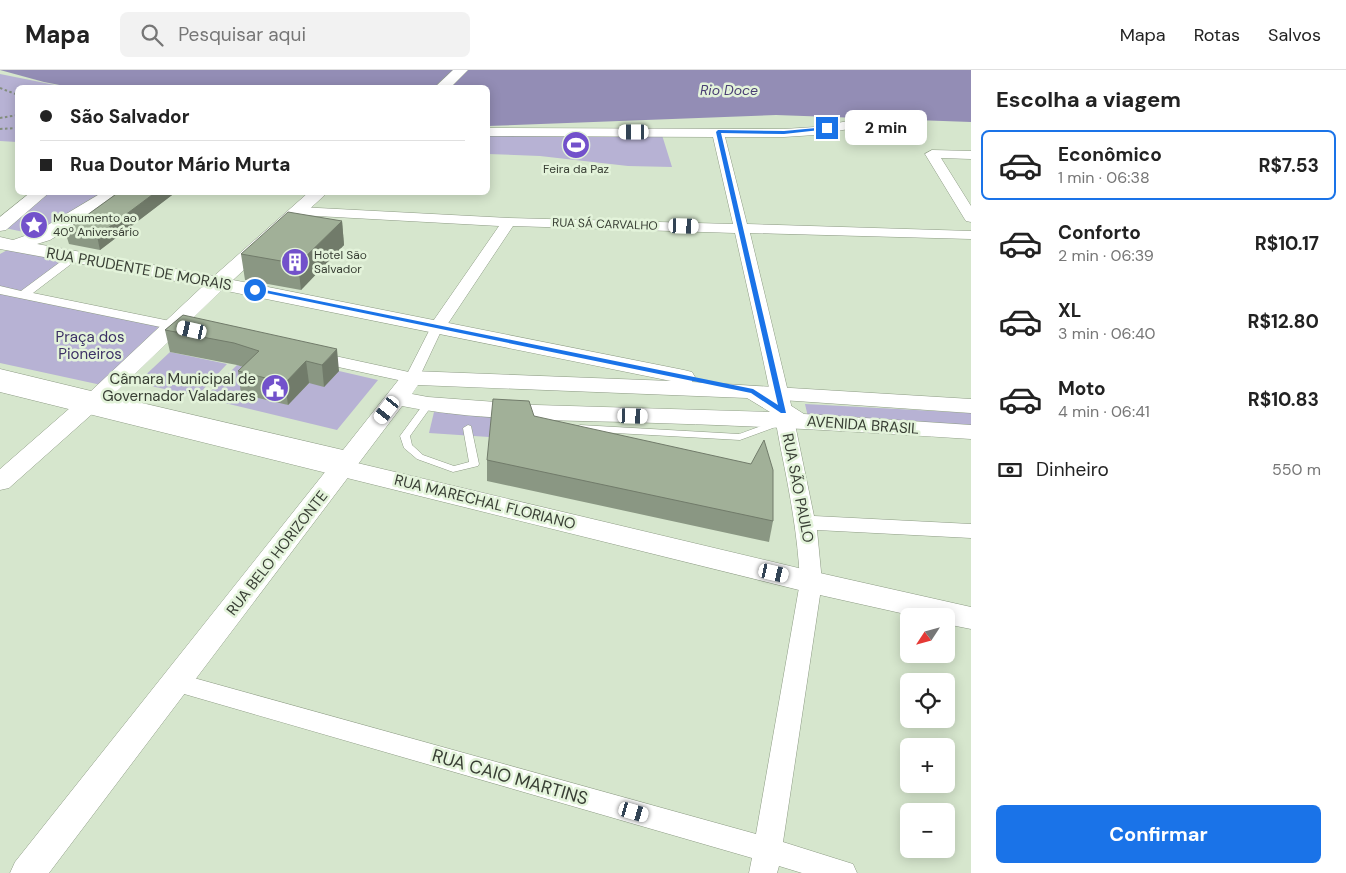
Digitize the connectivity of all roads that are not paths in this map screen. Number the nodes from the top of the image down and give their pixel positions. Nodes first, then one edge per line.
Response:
1 (461, 70) edge
2 (444, 85) edge
3 (911, 122) dead end
4 (490, 132) edge
5 (718, 132) junction
6 (971, 155) edge
7 (38, 195) edge
8 (111, 195) edge
9 (317, 195) edge
10 (299, 211) junction
11 (971, 218) edge
12 (509, 222) junction
13 (0, 226) edge
14 (740, 228) junction
15 (971, 235) edge
16 (4, 247) edge
17 (75, 256) junction
18 (218, 283) junction
19 (0, 290) edge
20 (23, 294) junction
21 (437, 327) junction
22 (184, 328) junction
23 (552, 349) junction
24 (299, 353) edge
25 (0, 376) edge
26 (412, 378) junction
27 (0, 385) edge
28 (568, 385) junction
29 (753, 392) junction
30 (397, 398) junction
31 (91, 402) junction
32 (428, 404) junction
33 (971, 406) edge
34 (787, 412) junction
35 (536, 418) junction
36 (468, 428) dead end
37 (568, 428) edge
38 (971, 432) edge
39 (346, 463) junction
40 (0, 482) edge
41 (805, 522) junction
42 (971, 531) edge
43 (811, 582) junction
44 (971, 618) edge
45 (176, 682) junction
46 (766, 862) edge
47 (28, 873) edge
48 (843, 873) edge

1 - 2 street
3 - 5 street
4 - 5 street
5 - 14 street, RUA SÃO PAULO
6 - 11 street
7 - 13 street
8 - 16 street
9 - 10 street
10 - 12 street, RUA SÁ CARVALHO
10 - 18 street
12 - 14 street, RUA SÁ CARVALHO
12 - 21 street, RUA BELO HORIZONTE
14 - 15 street, RUA SÁ CARVALHO
14 - 34 street, RUA SÃO PAULO
16 - 17 street, RUA PRUDENTE DE MORAIS
17 - 18 street, RUA PRUDENTE DE MORAIS
17 - 20 street
18 - 21 street, RUA PRUDENTE DE MORAIS
18 - 22 street
19 - 20 street
20 - 22 street
21 - 23 street, RUA PRUDENTE DE MORAIS
21 - 26 street, RUA BELO HORIZONTE
22 - 31 street
23 - 28 street
23 - 29 street, RUA PRUDENTE DE MORAIS
24 - 26 street
25 - 31 street, RUA MARECHAL FLORIANO
26 - 28 street
26 - 30 street, RUA BELO HORIZONTE
27 - 31 main road, RUA MARECHAL FLORIANO
28 - 29 street
28 - 35 street
29 - 34 street, RUA PRUDENTE DE MORAIS
30 - 32 street, AVENIDA BRASIL
30 - 39 street, RUA BELO HORIZONTE
31 - 39 main road, RUA MARECHAL FLORIANO
31 - 40 street
32 - 35 street, AVENIDA BRASIL
32 - 36 lane
33 - 34 street
34 - 35 street, AVENIDA BRASIL
34 - 37 lane
34 - 38 street, AVENIDA BRASIL
34 - 41 street, RUA SÃO PAULO
39 - 43 main road, RUA MARECHAL FLORIANO
39 - 45 street, RUA BELO HORIZONTE
41 - 42 street
41 - 43 street, RUA SÃO PAULO
43 - 44 main road, RUA MARECHAL FLORIANO
43 - 46 street, RUA SÃO PAULO
45 - 46 street, RUA CAIO MARTINS
45 - 47 street, RUA BELO HORIZONTE
46 - 48 street, RUA CAIO MARTINS

